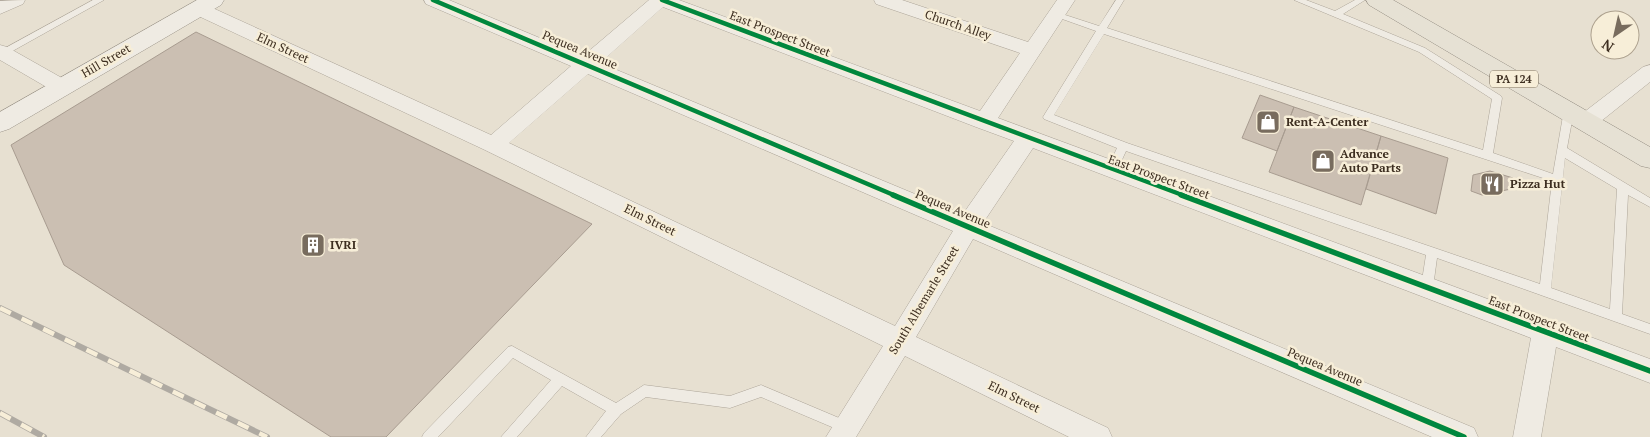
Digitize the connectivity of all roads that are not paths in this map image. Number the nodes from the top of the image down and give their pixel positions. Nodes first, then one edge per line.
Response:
1 (16, 0) edge
2 (100, 0) edge
3 (433, 0) edge
4 (661, 0) edge
5 (883, 0) edge
6 (1120, 0) edge
7 (1298, 0) edge
8 (1375, 0) edge
9 (206, 4) edge
10 (934, 7) edge
11 (0, 8) edge
12 (1061, 8) edge
13 (1337, 14) junction
14 (1102, 30) junction
15 (1033, 51) junction
16 (1, 53) edge
17 (586, 63) junction
18 (1650, 72) edge
19 (62, 87) junction
20 (1578, 116) junction
21 (0, 122) edge
22 (984, 122) junction
23 (1027, 139) junction
24 (493, 145) junction
25 (1123, 146) junction
26 (1561, 150) junction
27 (1487, 155) junction
28 (1650, 159) edge
29 (1112, 170) junction
30 (1558, 179) junction
31 (1623, 187) junction
32 (1650, 203) edge
33 (968, 226) junction
34 (1432, 252) junction
35 (1427, 287) junction
36 (1545, 290) junction
37 (1616, 316) junction
38 (1650, 328) edge
39 (1545, 331) junction
40 (900, 341) junction
41 (1650, 371) edge
42 (560, 379) junction
43 (616, 410) junction
44 (843, 432) edge
45 (429, 437) edge
46 (508, 437) edge
47 (593, 437) edge
48 (1098, 437) edge
49 (1464, 437) edge
50 (1527, 437) edge

1 - 11 street
2 - 16 lane
3 - 17 street, Pequea Avenue
4 - 17 street
4 - 22 street, East Prospect Street
5 - 10 street, Church Alley
6 - 14 lane
7 - 13 lane
8 - 13 lane
8 - 20 main road, PA 124
9 - 19 main road, Hill Street
9 - 24 street, Elm Street
10 - 15 street, Church Alley
12 - 14 lane
12 - 15 street
13 - 27 lane
14 - 25 lane
14 - 27 lane
15 - 22 street
16 - 19 street
17 - 24 street
17 - 33 street, Pequea Avenue
18 - 20 street
19 - 21 main road, Hill Street
20 - 26 lane
20 - 28 main road, PA 124
22 - 23 street, East Prospect Street
23 - 29 street, East Prospect Street
23 - 33 street, South Albemarle Street
24 - 40 street, Elm Street
25 - 29 lane
25 - 34 lane
26 - 30 lane
26 - 31 lane
27 - 30 lane
29 - 35 street, East Prospect Street
30 - 36 lane
31 - 32 lane
31 - 37 lane
33 - 40 street, South Albemarle Street
33 - 49 street, Pequea Avenue
34 - 35 lane
34 - 36 lane
35 - 39 street, East Prospect Street
36 - 37 lane
37 - 38 lane
39 - 41 street, East Prospect Street
39 - 50 street
40 - 44 street, South Albemarle Street
40 - 48 street, Elm Street
42 - 43 lane
42 - 45 lane
42 - 46 lane
43 - 44 lane
43 - 47 lane

